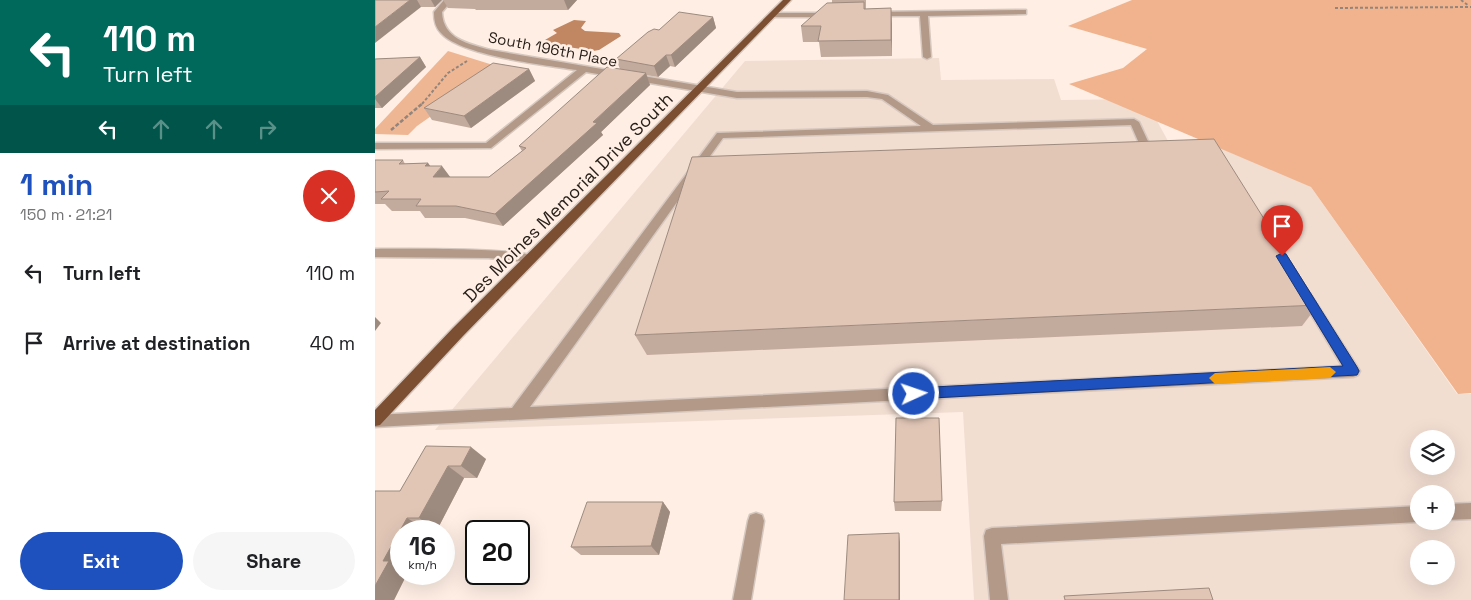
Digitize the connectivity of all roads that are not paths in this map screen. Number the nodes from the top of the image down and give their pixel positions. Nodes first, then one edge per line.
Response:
1 (448, 0) edge
2 (787, 0) edge
3 (1023, 12) dead end
4 (925, 13) junction
5 (837, 14) edge
6 (866, 14) edge
7 (773, 15) junction
8 (927, 57) dead end
9 (584, 69) junction
10 (699, 89) junction
11 (930, 128) junction
12 (375, 146) edge
13 (1166, 154) edge
14 (375, 253) edge
15 (531, 258) junction
16 (1297, 281) edge
17 (516, 414) junction
18 (375, 421) edge
19 (1471, 511) edge
20 (1455, 512) edge
21 (1410, 514) edge
22 (756, 521) dead end
23 (742, 600) edge
24 (999, 600) edge

1 - 9 street, South 196th Place
2 - 7 main road, Des Moines Memorial Drive South
3 - 4 street
4 - 6 street
4 - 8 street
5 - 7 street
7 - 10 main road, Des Moines Memorial Drive South
9 - 10 street, South 196th Place
9 - 12 street
10 - 11 street, South 196th Place
10 - 15 main road, Des Moines Memorial Drive South
11 - 13 street
11 - 17 street
14 - 15 street
15 - 18 main road, Des Moines Memorial Drive South
16 - 17 street
17 - 18 street
19 - 20 street
21 - 24 street
22 - 23 street

